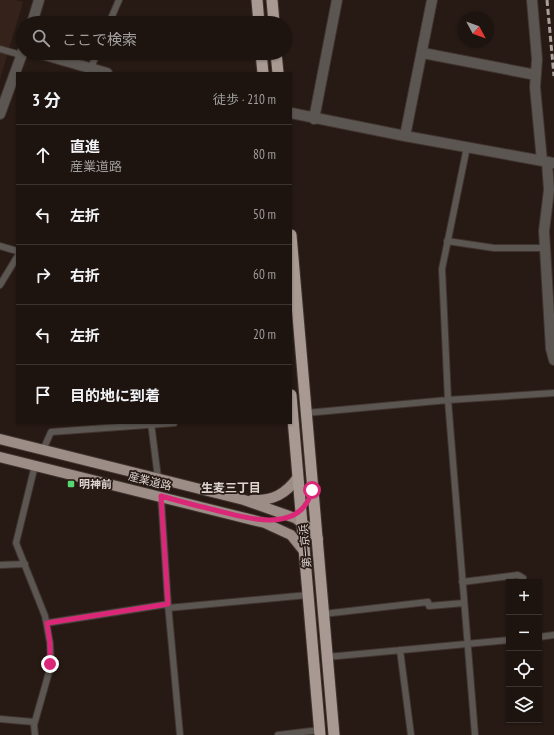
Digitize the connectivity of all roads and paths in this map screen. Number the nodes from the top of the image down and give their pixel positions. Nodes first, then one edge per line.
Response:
1 (39, 0) edge
2 (119, 0) edge
3 (257, 0) edge
4 (272, 0) edge
5 (337, 0) edge
6 (432, 0) edge
7 (532, 0) edge
8 (34, 16) edge
9 (112, 16) edge
10 (258, 16) edge
11 (273, 16) edge
12 (0, 49) edge
13 (16, 52) edge
14 (423, 53) junction
15 (19, 60) edge
16 (63, 60) edge
17 (94, 60) edge
18 (262, 60) edge
19 (277, 60) edge
20 (91, 68) junction
21 (104, 72) edge
22 (263, 72) edge
23 (278, 72) edge
24 (536, 75) junction
25 (292, 113) edge
26 (0, 114) edge
27 (314, 118) junction
28 (405, 136) junction
29 (467, 148) junction
30 (548, 162) edge
31 (447, 241) junction
32 (0, 246) edge
33 (292, 247) edge
34 (545, 248) junction
35 (16, 251) edge
36 (16, 259) edge
37 (0, 285) edge
38 (554, 360) edge
39 (554, 393) edge
40 (448, 400) junction
41 (292, 411) edge
42 (306, 413) junction
43 (151, 424) edge
44 (0, 439) edge
45 (43, 450) junction
46 (0, 457) edge
47 (35, 465) junction
48 (298, 477) junction
49 (312, 477) junction
50 (158, 478) junction
51 (161, 496) junction
52 (244, 500) junction
53 (301, 510) junction
54 (289, 516) junction
55 (247, 518) junction
56 (301, 523) junction
57 (318, 539) junction
58 (304, 550) junction
59 (25, 564) junction
60 (0, 565) edge
61 (524, 578) dead end
62 (462, 582) junction
63 (308, 594) junction
64 (464, 603) junction
65 (168, 606) junction
66 (323, 614) junction
67 (47, 623) junction
68 (554, 635) edge
69 (542, 637) edge
70 (506, 640) edge
71 (467, 644) junction
72 (400, 650) junction
73 (327, 657) junction
74 (0, 719) edge
75 (34, 722) junction
76 (320, 732) edge
77 (35, 735) edge
78 (180, 735) edge
79 (278, 735) edge
80 (334, 735) edge
81 (411, 735) edge
82 (475, 735) edge

1 - 8 street
2 - 9 lane
3 - 10 highway
4 - 11 highway
5 - 27 street
6 - 14 street
7 - 24 street
12 - 13 lane
14 - 24 street
14 - 28 street
15 - 26 street
16 - 20 street
17 - 20 lane
18 - 22 highway
19 - 23 highway
20 - 21 street
24 - 30 street
25 - 27 street
27 - 28 street
28 - 29 street
29 - 30 street
29 - 31 lane
30 - 34 street
31 - 34 lane
31 - 40 lane
32 - 35 lane
33 - 42 highway, 第一京浜
34 - 38 street
36 - 37 lane
39 - 40 lane
40 - 42 lane
40 - 62 lane
41 - 48 highway, 第一京浜
42 - 49 highway, 第一京浜
43 - 45 lane
43 - 50 lane
44 - 45 main road, 産業道路
45 - 50 main road, 産業道路
46 - 47 main road, 産業道路
47 - 51 main road, 産業道路
47 - 59 lane
48 - 52 main road, 産業道路
48 - 53 highway, 第一京浜
49 - 53 main road
49 - 57 highway, 第一京浜
50 - 52 main road, 産業道路
51 - 55 main road, 産業道路
51 - 65 lane
52 - 54 main road, 産業道路
53 - 54 main road, 産業道路
53 - 56 highway, 第一京浜
54 - 55 main road, 産業道路
54 - 56 main road, 産業道路
55 - 58 main road, 産業道路
56 - 57 main road, 産業道路
56 - 58 highway, 第一京浜
57 - 66 highway, 第一京浜
58 - 63 highway, 第一京浜
59 - 60 lane
59 - 67 lane
61 - 62 lane
62 - 64 lane
63 - 65 lane
63 - 76 highway, 第一京浜
64 - 66 lane
64 - 71 lane
65 - 67 lane
65 - 78 lane
66 - 73 highway, 第一京浜
67 - 75 lane
68 - 69 lane
70 - 71 lane
71 - 72 lane
71 - 82 lane
72 - 73 lane
72 - 81 lane
73 - 80 highway, 第一京浜
74 - 75 lane
75 - 77 lane
76 - 79 lane

